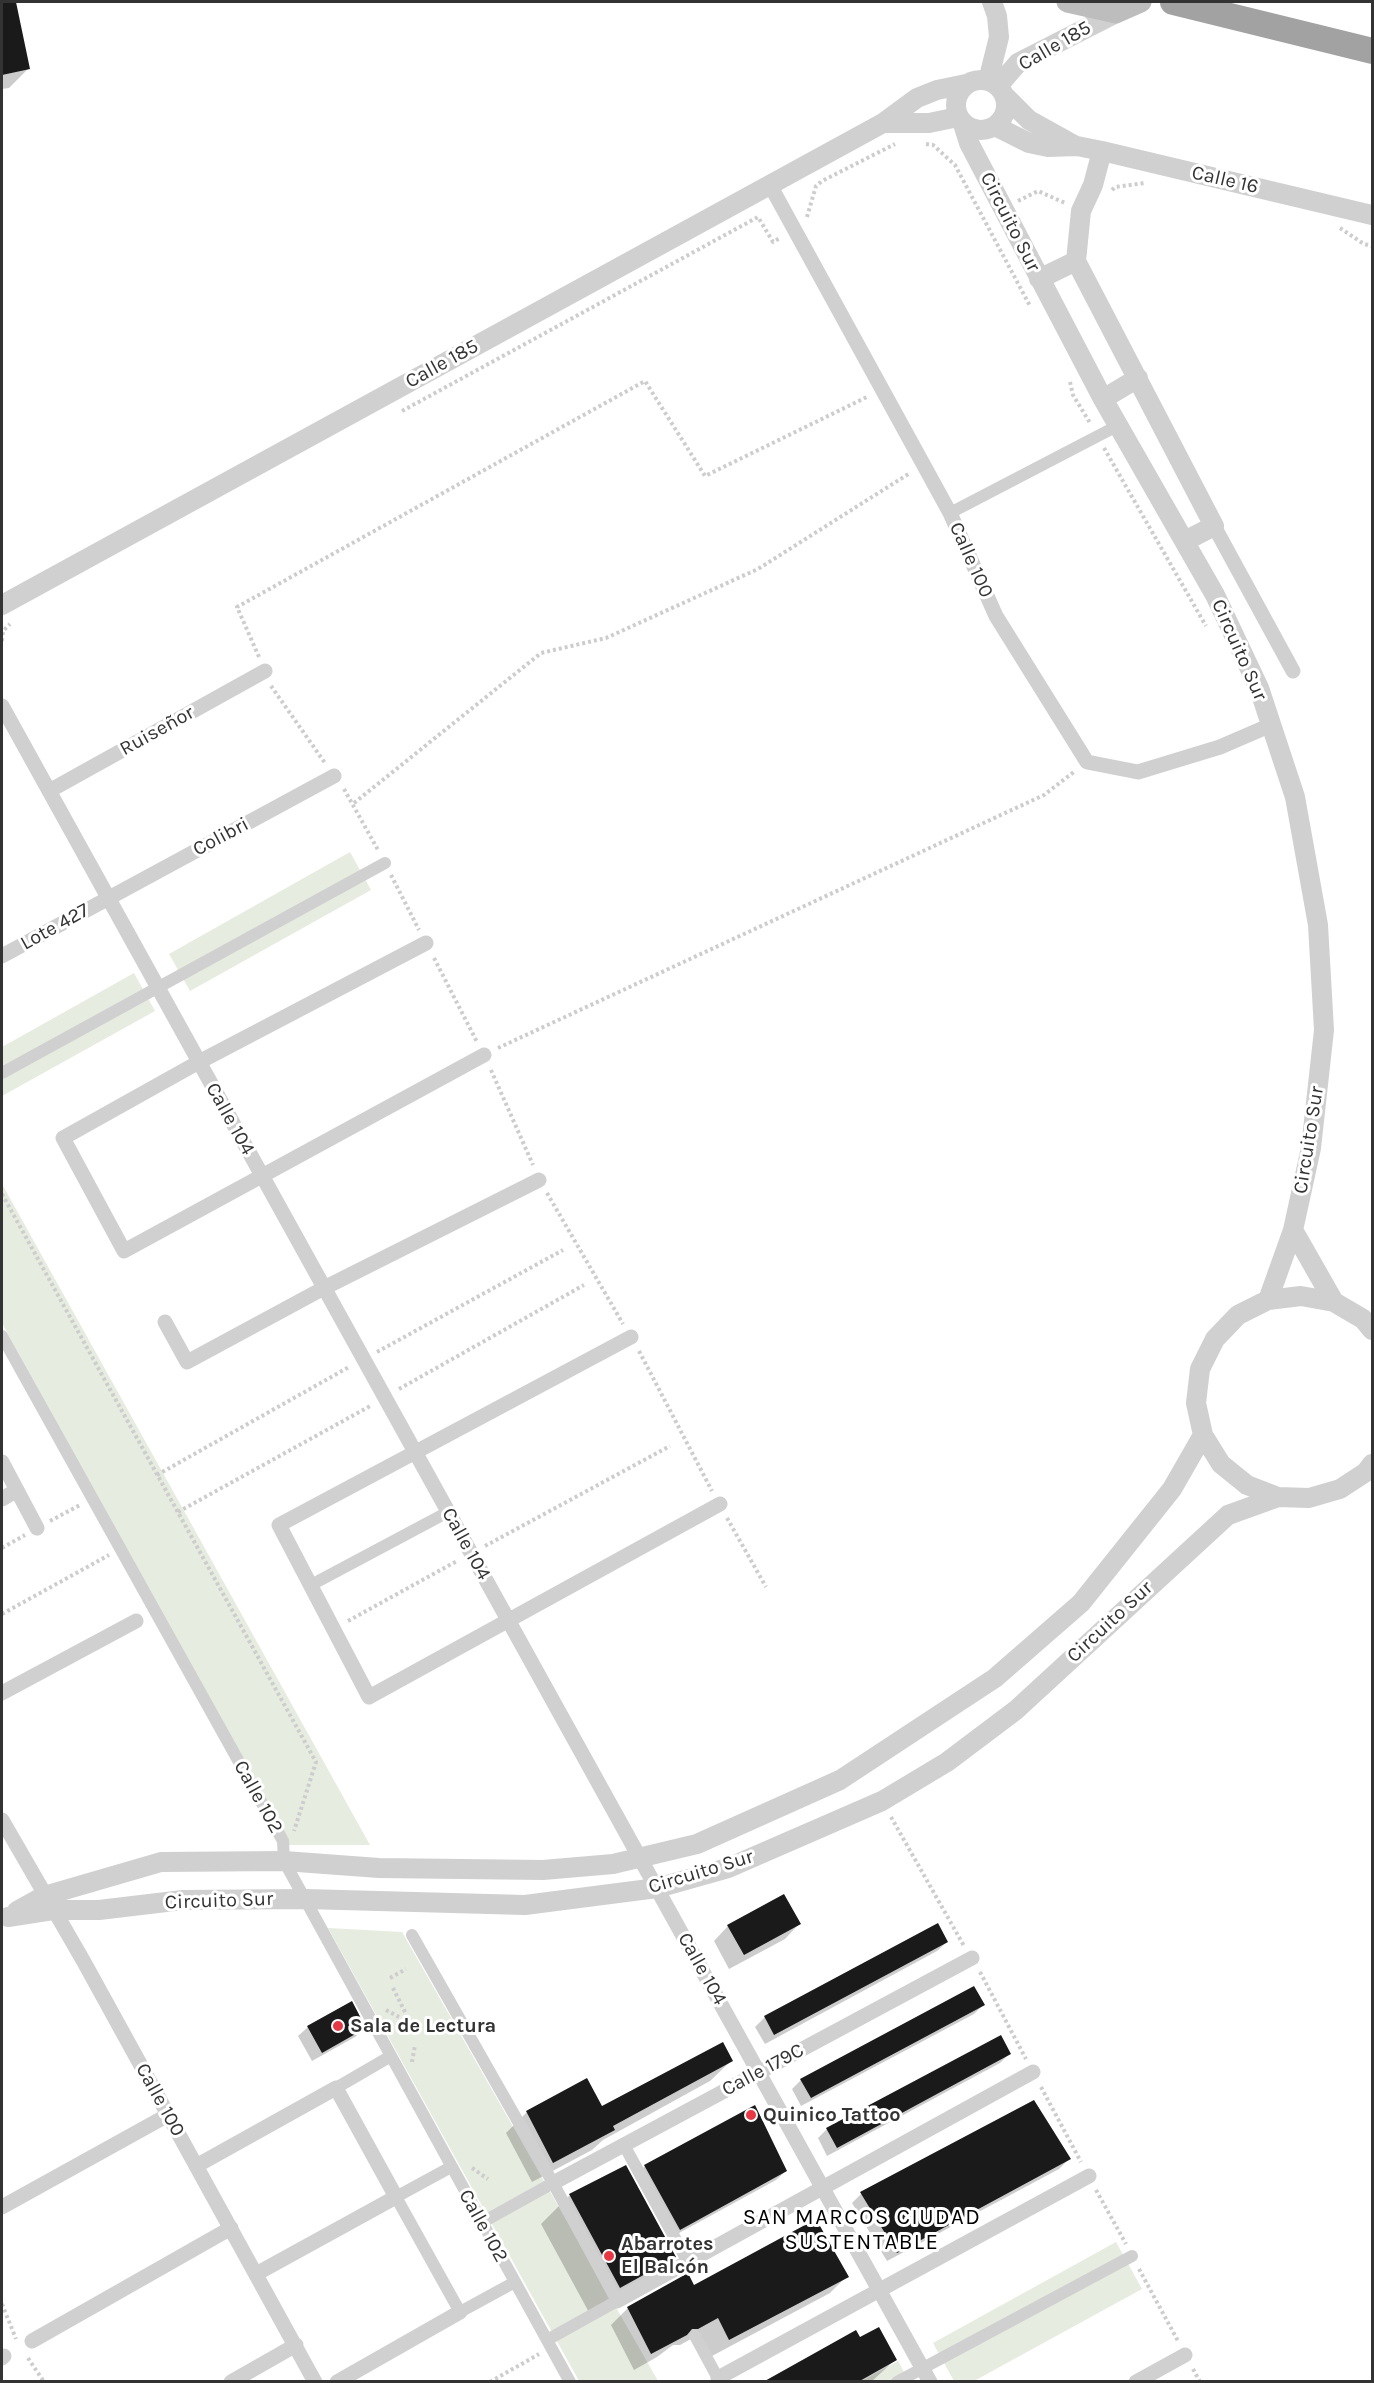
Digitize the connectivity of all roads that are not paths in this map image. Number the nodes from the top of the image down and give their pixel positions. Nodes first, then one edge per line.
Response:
1 (992, 2) edge
2 (1067, 2) edge
3 (1141, 2) edge
4 (1173, 2) edge
5 (1116, 13) junction
6 (1372, 51) edge
7 (966, 84) junction
8 (997, 88) junction
9 (961, 121) junction
10 (883, 123) junction
11 (995, 126) junction
12 (1077, 146) junction
13 (1102, 151) junction
14 (770, 185) junction
15 (1372, 215) edge
16 (1076, 261) junction
17 (1040, 279) junction
18 (1138, 378) junction
19 (1103, 399) junction
20 (1119, 425) junction
21 (950, 513) junction
22 (1214, 526) junction
23 (1185, 541) junction
24 (2, 604) edge
25 (265, 671) road end
26 (1293, 671) dead end
27 (2, 706) edge
28 (1271, 724) junction
29 (334, 776) road end
30 (49, 791) junction
31 (385, 863) road end
32 (108, 898) junction
33 (426, 943) road end
34 (2, 956) edge
35 (157, 987) junction
36 (484, 1055) road end
37 (199, 1062) junction
38 (2, 1073) edge
39 (261, 1174) junction
40 (540, 1180) road end
41 (1293, 1230) junction
42 (324, 1288) junction
43 (1268, 1300) junction
44 (1334, 1302) junction
45 (165, 1322) dead end
46 (1372, 1330) edge
47 (2, 1336) edge
48 (632, 1337) road end
49 (1203, 1435) junction
50 (415, 1452) junction
51 (2, 1462) edge
52 (1372, 1464) edge
53 (17, 1490) junction
54 (1278, 1497) junction
55 (2, 1499) edge
56 (720, 1504) road end
57 (448, 1512) junction
58 (37, 1528) dead end
59 (311, 1585) junction
60 (136, 1620) dead end
61 (508, 1620) junction
62 (2, 1693) edge
63 (2, 1820) edge
64 (640, 1858) junction
65 (284, 1862) junction
66 (657, 1888) junction
67 (305, 1899) junction
68 (49, 1903) junction
69 (5, 1918) edge
70 (412, 1935) dead end
71 (972, 1958) road end
72 (391, 2056) junction
73 (759, 2072) junction
74 (1033, 2072) road end
75 (336, 2088) junction
76 (168, 2115) junction
77 (624, 2145) junction
78 (196, 2166) junction
79 (451, 2167) junction
80 (1089, 2176) road end
81 (553, 2183) junction
82 (823, 2188) junction
83 (396, 2196) junction
84 (2, 2207) edge
85 (481, 2223) junction
86 (231, 2228) junction
87 (1132, 2256) road end
88 (688, 2262) junction
89 (256, 2274) junction
90 (514, 2282) junction
91 (879, 2288) junction
92 (617, 2301) junction
93 (460, 2312) junction
94 (695, 2336) dead end
95 (32, 2341) dead end
96 (549, 2344) junction
97 (296, 2345) junction
98 (1185, 2355) road end
99 (923, 2368) junction
100 (719, 2380) edge
101 (231, 2382) edge
102 (315, 2382) edge
103 (337, 2382) edge
104 (570, 2382) edge
105 (897, 2382) edge
106 (930, 2382) edge
107 (1136, 2382) edge

1 - 8 street, Calle 185
2 - 5 main road
3 - 5 main road
4 - 6 highway
5 - 8 street, Calle 185
7 - 8 street
7 - 9 street
7 - 10 street, Calle 185
8 - 11 street
8 - 12 street, Calle 16
9 - 10 street, Calle 185
9 - 11 street
9 - 17 street, Circuito Sur
10 - 14 street, Calle 185
11 - 12 street, Calle 16
12 - 13 street, Calle 16
13 - 15 street, Calle 16
13 - 16 street
14 - 21 street, Calle 100
14 - 24 street, Calle 185
16 - 17 street
16 - 18 street
17 - 19 street, Circuito Sur
18 - 19 street
18 - 22 street
19 - 20 street, Circuito Sur
20 - 21 street
20 - 23 street, Circuito Sur
21 - 28 street, Calle 100
22 - 23 street
22 - 26 street
23 - 28 street, Circuito Sur
25 - 30 street, Ruiseñor
27 - 30 street, Calle 104
28 - 41 street, Circuito Sur
29 - 32 street, Colibri
30 - 32 street, Calle 104
31 - 35 street
32 - 34 street, Lote 427
32 - 35 street, Calle 104
33 - 37 street
35 - 37 street, Calle 104
35 - 38 street
36 - 39 street
37 - 39 street, Calle 104
37 - 39 street
39 - 42 street, Calle 104
40 - 42 street
41 - 43 street, Circuito Sur
41 - 44 street
42 - 45 street
42 - 50 street, Calle 104
43 - 44 street
43 - 49 street
44 - 46 street
47 - 65 street, Calle 102
48 - 50 street
49 - 54 street
49 - 64 street, Circuito Sur
50 - 57 street, Calle 104
50 - 59 street
51 - 53 street
52 - 54 street
53 - 55 street
53 - 58 street
54 - 66 street, Circuito Sur
56 - 61 street
57 - 59 street
57 - 61 street, Calle 104
59 - 61 street
60 - 62 street
61 - 64 street, Calle 104
63 - 68 street, Calle 100
64 - 65 street, Circuito Sur
64 - 66 street, Calle 104
65 - 67 street, Calle 102
65 - 68 street, Circuito Sur
66 - 67 street, Circuito Sur
66 - 73 street, Calle 104
67 - 68 street, Circuito Sur
67 - 72 street, Calle 102
68 - 69 street, Circuito Sur
68 - 76 street, Calle 100
70 - 81 street
71 - 73 street, Calle 179C
72 - 75 street
72 - 79 street, Calle 102
73 - 77 street, Calle 179C
73 - 82 street, Calle 104
74 - 82 street
75 - 78 street
75 - 83 street
76 - 78 street, Calle 100
76 - 84 street
77 - 81 street, Calle 179C
77 - 88 street
78 - 86 street, Calle 100
79 - 83 street
79 - 85 street, Calle 102
80 - 91 street
81 - 85 street
81 - 92 street
82 - 88 street
82 - 91 street, Calle 104
83 - 89 street
83 - 93 street
85 - 90 street, Calle 102
86 - 89 street, Calle 100
86 - 95 street
87 - 99 street
88 - 92 street
89 - 97 street, Calle 100
90 - 93 street
90 - 96 street, Calle 102
91 - 99 street, Calle 104
91 - 100 street
92 - 96 street
93 - 103 street
94 - 100 street
96 - 104 street, Calle 102
97 - 101 street
97 - 102 street, Calle 100
98 - 107 street
99 - 105 street
99 - 106 street, Calle 104

